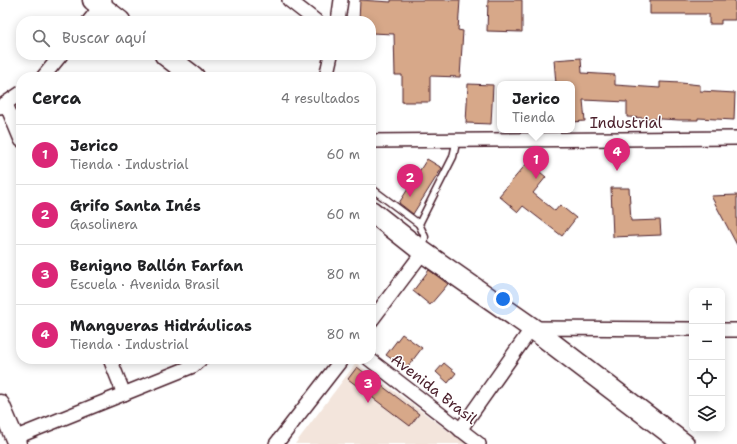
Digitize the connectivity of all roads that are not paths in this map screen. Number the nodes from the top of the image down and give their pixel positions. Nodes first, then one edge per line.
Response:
1 (289, 0) edge
2 (341, 0) edge
3 (97, 7) edge
4 (112, 16) edge
5 (310, 16) edge
6 (339, 16) edge
7 (57, 60) edge
8 (172, 60) edge
9 (330, 60) edge
10 (47, 72) edge
11 (187, 72) edge
12 (327, 72) edge
13 (16, 96) edge
14 (3, 105) edge
15 (16, 112) edge
16 (16, 130) edge
17 (737, 138) edge
18 (376, 140) edge
19 (456, 140) junction
20 (376, 192) edge
21 (376, 215) edge
22 (419, 224) junction
23 (424, 252) junction
24 (376, 314) edge
25 (532, 328) junction
26 (689, 329) edge
27 (725, 330) edge
28 (737, 330) edge
29 (112, 364) edge
30 (195, 364) edge
31 (338, 364) edge
32 (375, 364) edge
33 (124, 394) junction
34 (0, 404) edge
35 (460, 430) junction
36 (16, 441) edge
37 (276, 444) edge
38 (479, 444) edge
39 (684, 444) edge

1 - 5 street
2 - 6 street
3 - 4 main road
7 - 10 street
8 - 11 main road
9 - 12 street
13 - 14 street
14 - 15 street
14 - 16 street
17 - 19 street, Industrial
18 - 19 street, Industrial
19 - 22 lane
20 - 22 lane
21 - 23 main road
22 - 23 lane
23 - 24 street
23 - 25 main road
25 - 26 street
25 - 35 street
25 - 39 main road
27 - 28 street
29 - 33 street
30 - 33 street
31 - 37 street
32 - 35 street, Avenida Brasil
33 - 36 street
34 - 36 main road
35 - 38 street, Avenida Brasil

